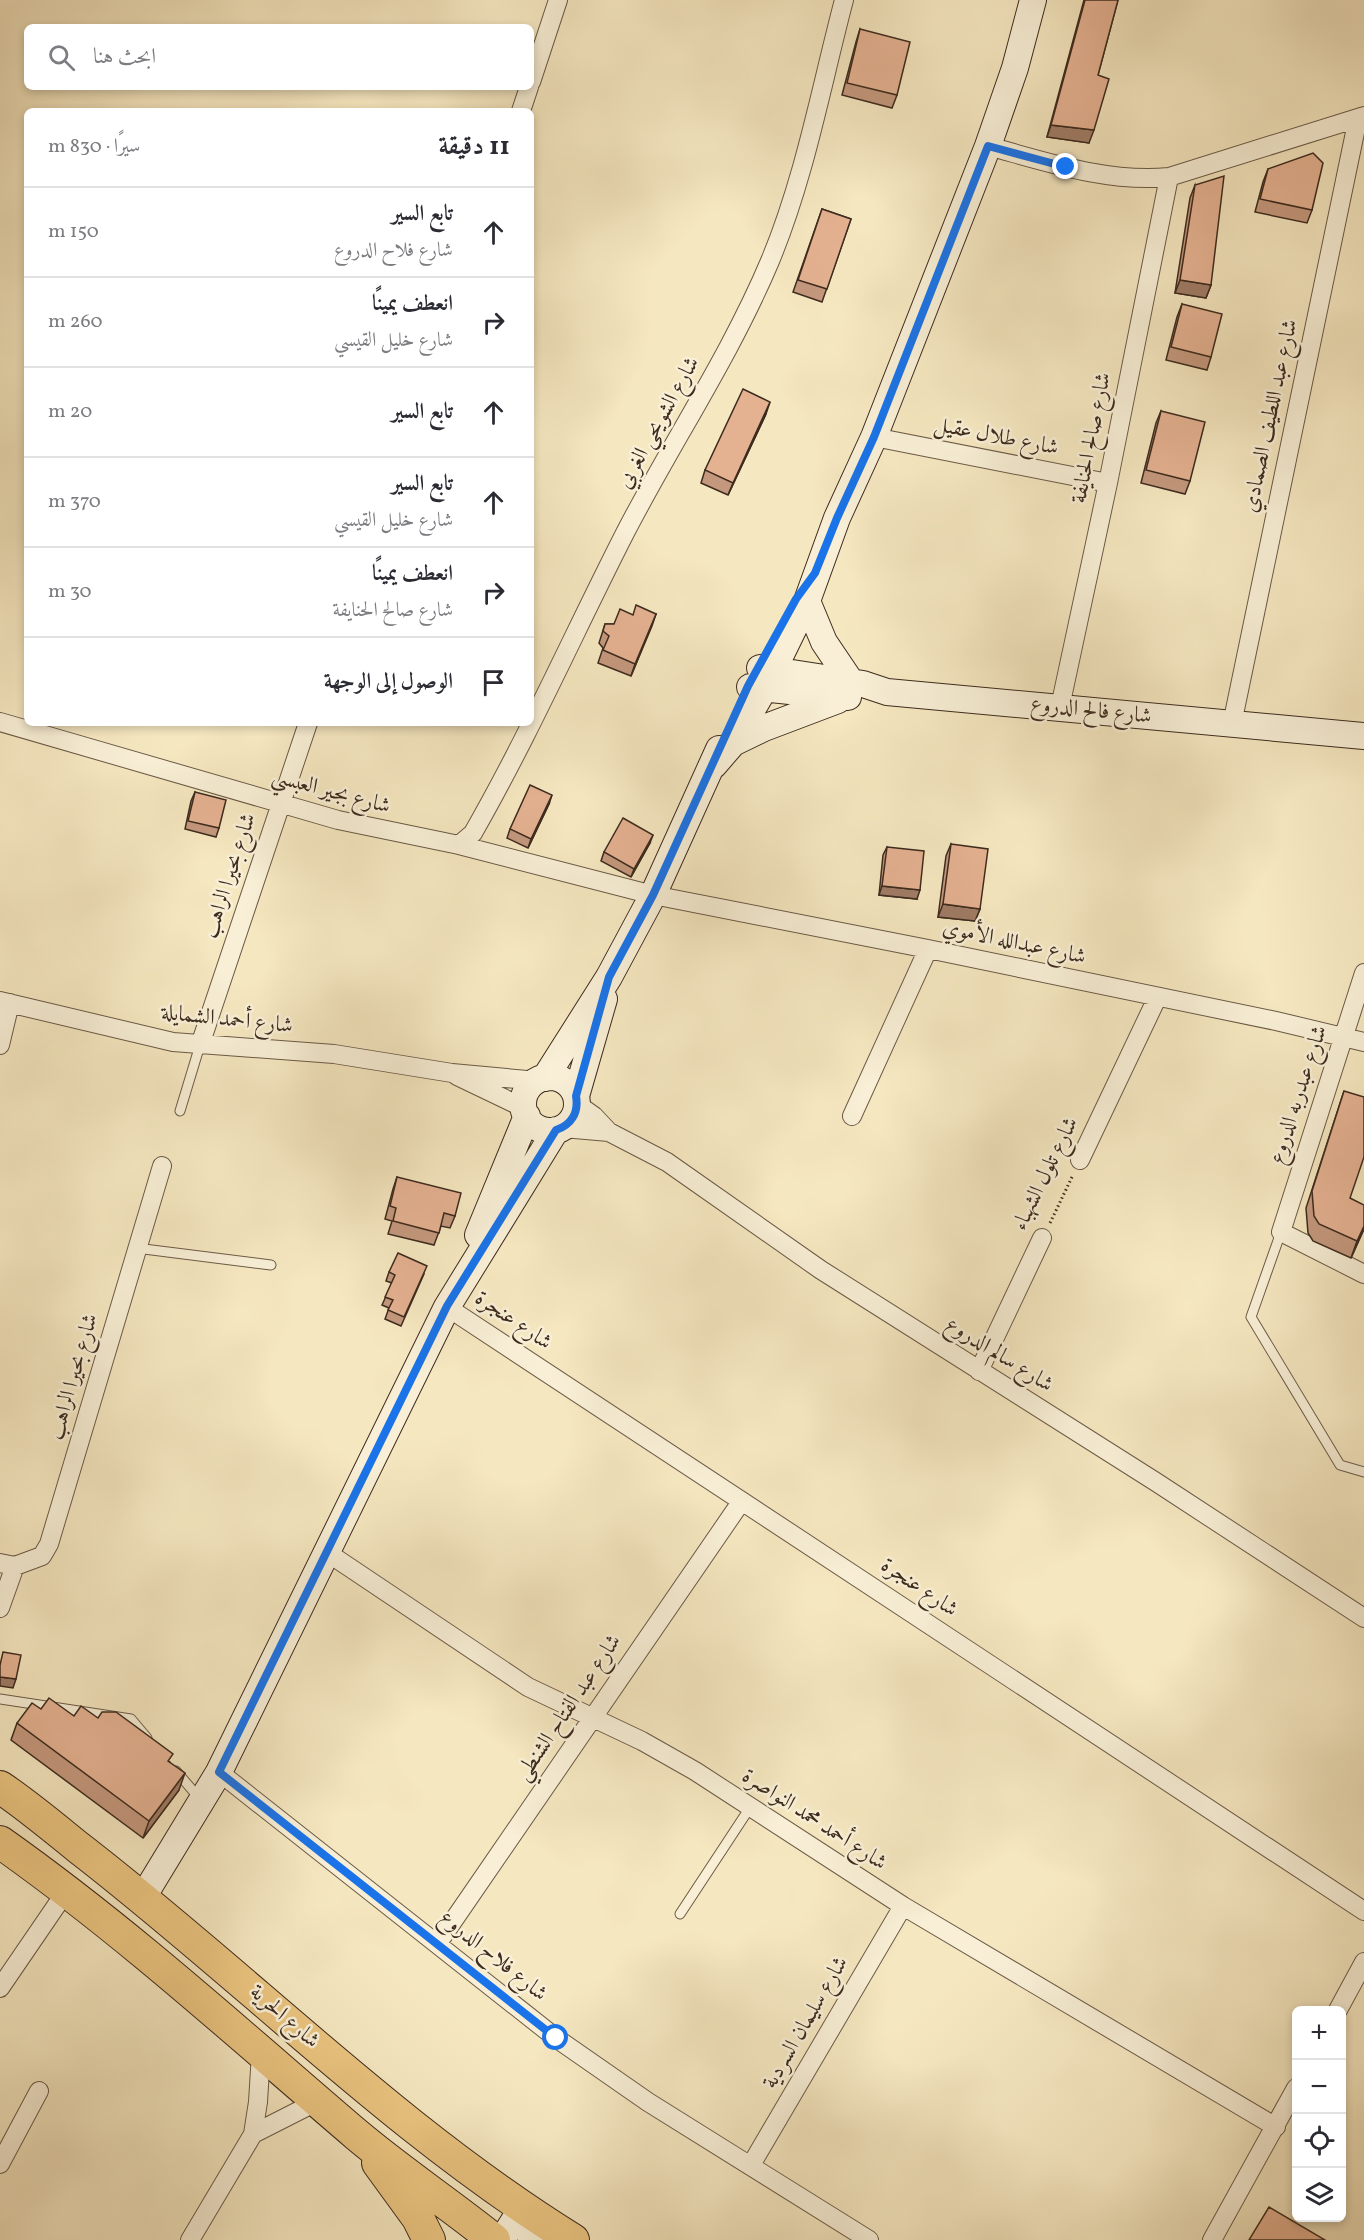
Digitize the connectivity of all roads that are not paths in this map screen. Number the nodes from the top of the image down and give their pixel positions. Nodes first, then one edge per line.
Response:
1 (558, 0) edge
2 (844, 0) edge
3 (1034, 0) edge
4 (1045, 0) edge
5 (1015, 68) junction
6 (534, 73) edge
7 (528, 90) edge
8 (522, 108) edge
9 (1361, 117) edge
10 (988, 146) junction
11 (1169, 177) junction
12 (874, 437) junction
13 (1108, 483) junction
14 (815, 573) junction
15 (807, 601) junction
16 (761, 679) junction
17 (849, 689) junction
18 (1060, 707) junction
19 (534, 720) edge
20 (0, 722) edge
21 (1232, 724) junction
22 (307, 726) edge
23 (531, 726) edge
24 (1295, 730) junction
25 (1364, 736) edge
26 (733, 743) junction
27 (1364, 746) edge
28 (714, 765) junction
29 (280, 803) junction
30 (459, 845) junction
31 (653, 895) junction
32 (928, 949) junction
33 (1364, 972) edge
34 (609, 977) junction
35 (1157, 998) junction
36 (5, 1002) edge
37 (1341, 1036) junction
38 (1364, 1042) edge
39 (0, 1045) edge
40 (200, 1045) junction
41 (452, 1073) junction
42 (542, 1079) junction
43 (576, 1100) junction
44 (180, 1111) dead end
45 (525, 1112) junction
46 (852, 1116) dead end
47 (560, 1129) junction
48 (609, 1132) junction
49 (1080, 1160) road end
50 (162, 1166) dead end
51 (1281, 1232) junction
52 (1042, 1238) road end
53 (136, 1248) junction
54 (271, 1265) dead end
55 (468, 1270) junction
56 (1364, 1274) edge
57 (447, 1306) junction
58 (979, 1371) junction
59 (1364, 1472) edge
60 (741, 1502) junction
61 (328, 1553) junction
62 (7, 1565) edge
63 (0, 1608) edge
64 (1364, 1618) edge
65 (0, 1700) edge
66 (591, 1716) junction
67 (154, 1747) edge
68 (170, 1765) edge
69 (219, 1772) junction
70 (0, 1787) edge
71 (201, 1801) junction
72 (751, 1806) junction
73 (0, 1842) edge
74 (67, 1890) junction
75 (143, 1897) junction
76 (903, 1906) junction
77 (1364, 1911) edge
78 (680, 1914) dead end
79 (438, 1942) junction
80 (1364, 1962) edge
81 (0, 1988) edge
82 (1340, 2006) edge
83 (261, 2053) junction
84 (39, 2091) dead end
85 (1292, 2096) edge
86 (318, 2101) junction
87 (1276, 2127) junction
88 (253, 2134) junction
89 (358, 2135) junction
90 (0, 2164) edge
91 (751, 2165) junction
92 (532, 2223) edge
93 (190, 2240) edge
94 (429, 2240) edge
95 (494, 2240) edge
96 (502, 2240) edge
97 (573, 2240) edge
98 (869, 2240) edge
99 (1212, 2240) edge

1 - 6 street
2 - 19 street, شارع الشويحي الغربي
3 - 5 street
4 - 5 street
5 - 10 street
7 - 8 street
9 - 11 street
9 - 21 street, شارع عبد اللطيف الصمادي
10 - 11 street
10 - 12 street
11 - 13 street, شارع صالح الحنايفة
12 - 13 street, شارع طلال عقيل
12 - 14 street
13 - 18 street, شارع صالح الحنايفة
14 - 15 street
14 - 16 street
15 - 16 street
15 - 17 street
16 - 17 street, شارع فالح الدروع
16 - 26 street
16 - 28 street
17 - 18 street, شارع فالح الدروع
17 - 26 street
18 - 21 street, شارع فالح الدروع
20 - 29 street, شارع بجير العبسي
21 - 24 street, شارع فالح الدروع
22 - 29 street, شارع بحيرا الراهب
23 - 30 street, شارع الشويحي الغربي
24 - 25 street, شارع فالح الدروع
24 - 27 street, شارع فالح الدروع
26 - 28 street
28 - 31 street
29 - 30 street, شارع بجير العبسي
29 - 40 street, شارع بحيرا الراهب
30 - 31 street, شارع بجير العبسي
31 - 32 street, شارع عبدالله الأموي
31 - 34 street
32 - 35 street, شارع عبدالله الأموي
32 - 46 street
33 - 37 street, شارع عبدربه الدروع
34 - 42 street
34 - 43 street
35 - 37 street, شارع عبدالله الأموي
35 - 49 street, شارع تلول الشهباء
36 - 39 street
36 - 40 street, شارع أحمد الشمايلة
37 - 38 street, شارع عبدالله الأموي
37 - 51 street, شارع عبدربه الدروع
40 - 41 street, شارع أحمد الشمايلة
40 - 44 lane
41 - 42 street, شارع أحمد الشمايلة
41 - 45 street, شارع أحمد الشمايلة
42 - 43 street
42 - 45 street
43 - 47 street
43 - 48 street, شارع سالم الدروع
45 - 47 street
45 - 55 street
47 - 48 street, شارع سالم الدروع
47 - 55 street
48 - 58 street, شارع سالم الدروع
50 - 53 street, شارع بحيرا الراهب
51 - 56 street
51 - 59 lane
52 - 58 street, شارع تلول الشهباء
53 - 54 lane
53 - 62 street, شارع بحيرا الراهب
55 - 57 street
57 - 60 street, شارع عنجرة
57 - 61 street
58 - 64 street, شارع سالم الدروع
60 - 66 street, شارع عبد الفتاح الشنطي
60 - 77 street, شارع عنجرة
61 - 66 street, شارع أحمد محمد النواصرة
61 - 69 street
62 - 63 street
65 - 67 lane
66 - 72 street, شارع أحمد محمد النواصرة
66 - 79 street, شارع عبد الفتاح الشنطي
68 - 71 lane
69 - 71 street
69 - 79 street, شارع فلاح الدروع
70 - 75 highway, شارع الحرية
71 - 75 street
72 - 76 street, شارع أحمد محمد النواصرة
72 - 78 lane
73 - 74 highway, شارع الحرية
74 - 81 street
74 - 83 highway, شارع الحرية
75 - 92 highway, شارع الحرية
76 - 87 street, شارع أحمد محمد النواصرة
76 - 91 street, شارع سليمان السردية
79 - 91 street, شارع فلاح الدروع
80 - 82 street
83 - 86 highway, شارع الحرية
83 - 88 street
84 - 90 street
85 - 87 street
86 - 88 street
86 - 89 highway, شارع الحرية
87 - 99 street
88 - 93 street
89 - 94 highway
89 - 95 highway, شارع الحرية
91 - 98 street, شارع فلاح الدروع
92 - 96 street
92 - 97 highway, شارع الحرية

